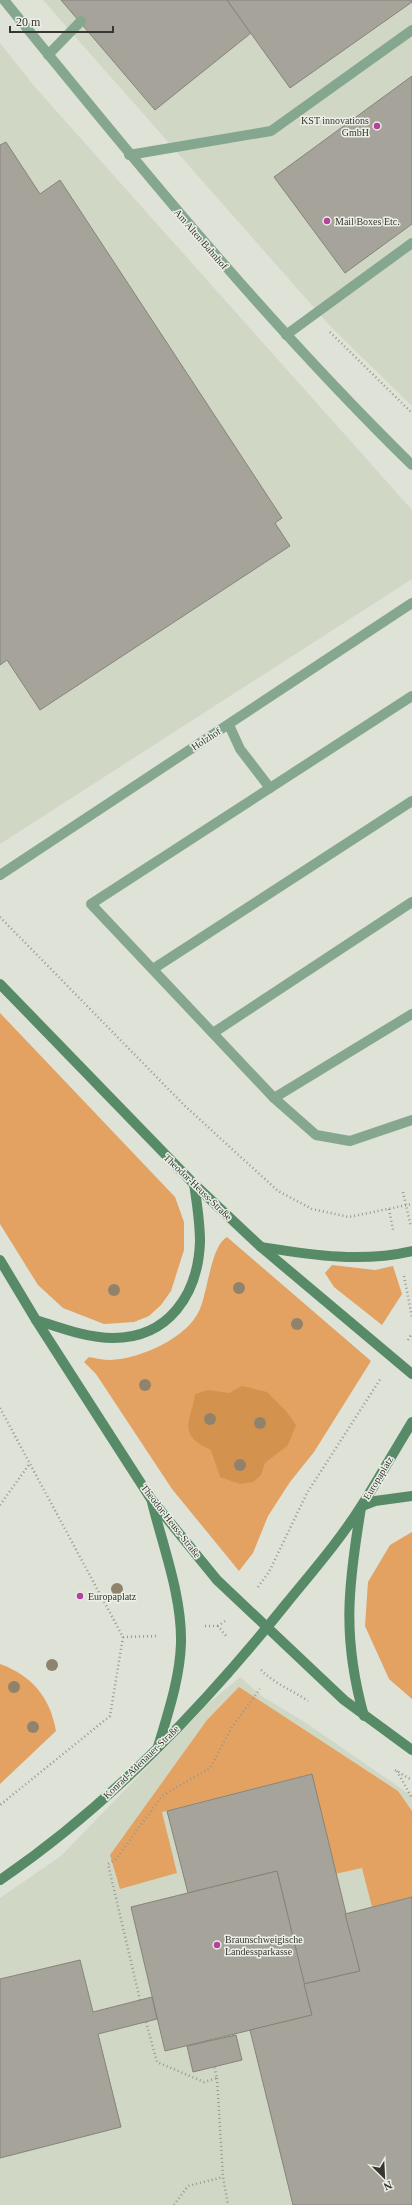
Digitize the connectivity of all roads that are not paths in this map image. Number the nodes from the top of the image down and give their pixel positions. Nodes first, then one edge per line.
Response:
1 (4, 0) edge
2 (81, 21) dead end
3 (412, 30) edge
4 (48, 55) junction
5 (129, 155) junction
6 (412, 243) edge
7 (286, 335) junction
8 (412, 465) edge
9 (412, 604) edge
10 (412, 696) edge
11 (228, 725) junction
12 (270, 788) junction
13 (412, 801) edge
14 (0, 875) edge
15 (412, 902) edge
16 (152, 969) junction
17 (0, 984) edge
18 (412, 1014) edge
19 (213, 1033) junction
20 (274, 1098) junction
21 (412, 1120) edge
22 (194, 1184) junction
23 (261, 1248) junction
24 (412, 1251) edge
25 (0, 1260) edge
26 (36, 1320) junction
27 (412, 1374) edge
28 (412, 1422) edge
29 (412, 1496) edge
30 (151, 1498) junction
31 (362, 1506) junction
32 (267, 1628) junction
33 (364, 1716) junction
34 (158, 1748) junction
35 (412, 1750) edge
36 (0, 1880) edge

1 - 4 street, Am Alten Bahnhof
2 - 4 street
3 - 5 street
4 - 5 street, Am Alten Bahnhof
5 - 7 street, Am Alten Bahnhof
6 - 7 street
7 - 8 street, Am Alten Bahnhof
9 - 11 street, Holzhof
10 - 12 street
11 - 12 street
11 - 14 street, Holzhof
12 - 16 street
13 - 16 street
15 - 19 street
16 - 19 street
17 - 22 main road, Theodor-Heuss-Straße
18 - 20 street
19 - 20 street
20 - 21 street
22 - 23 main road, Theodor-Heuss-Straße
22 - 26 main road
23 - 24 main road
23 - 27 main road, Theodor-Heuss-Straße
25 - 26 main road, Theodor-Heuss-Straße
26 - 30 main road, Theodor-Heuss-Straße
28 - 31 main road, Europaplatz
29 - 31 main road
30 - 32 main road, Theodor-Heuss-Straße
30 - 34 main road
31 - 32 main road, Europaplatz
31 - 33 main road
32 - 33 main road
32 - 34 main road, Konrad-Adenauer-Straße
33 - 35 main road
34 - 36 main road, Konrad-Adenauer-Straße

